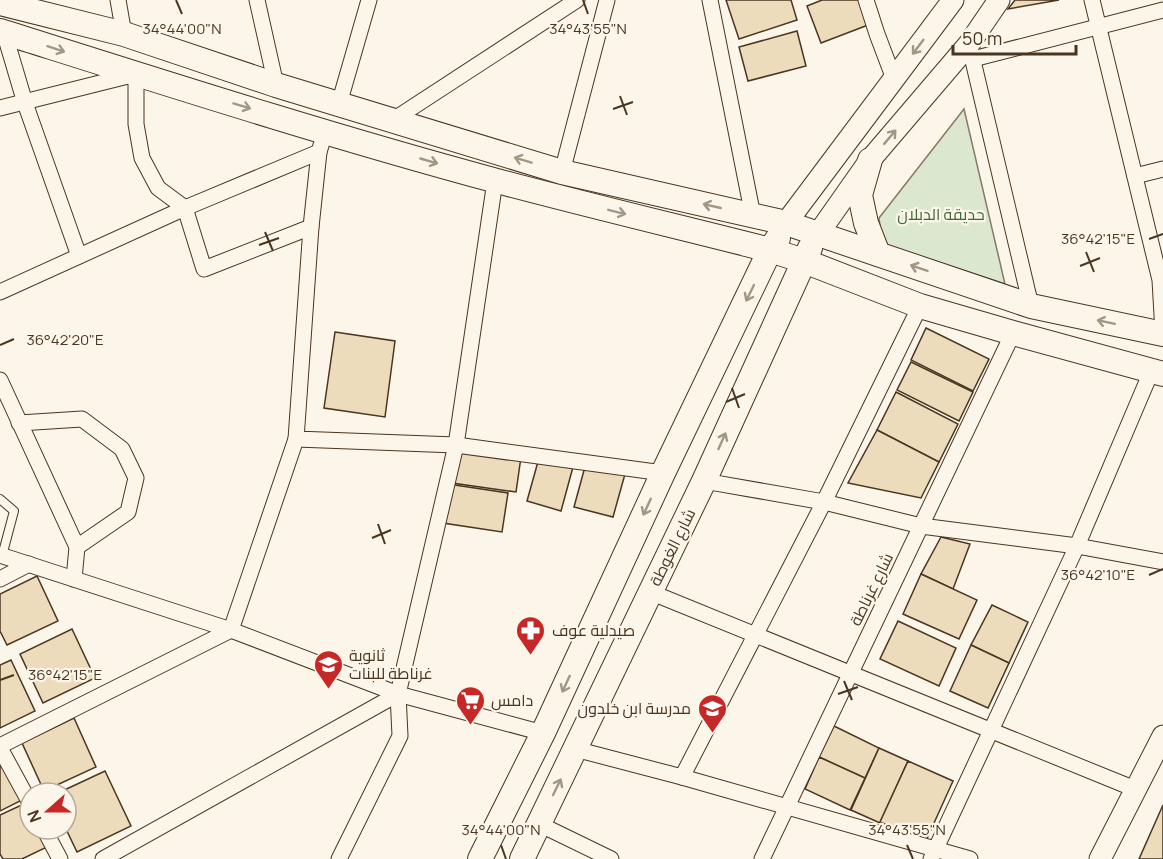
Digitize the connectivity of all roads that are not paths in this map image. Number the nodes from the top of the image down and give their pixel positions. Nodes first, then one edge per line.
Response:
1 (118, 0) edge
2 (257, 0) edge
3 (369, 0) edge
4 (577, 0) edge
5 (608, 0) edge
6 (710, 0) edge
7 (866, 0) edge
8 (953, 0) edge
9 (999, 0) edge
10 (1092, 0) edge
11 (4, 3) edge
12 (1163, 10) edge
13 (1099, 27) junction
14 (2, 32) edge
15 (124, 34) junction
16 (971, 52) junction
17 (136, 74) junction
18 (894, 79) junction
19 (276, 85) junction
20 (25, 103) junction
21 (339, 104) junction
22 (0, 108) edge
23 (393, 120) junction
24 (322, 142) junction
25 (870, 160) junction
26 (1163, 169) edge
27 (562, 172) junction
28 (1135, 176) junction
29 (495, 181) junction
30 (185, 207) junction
31 (753, 216) junction
32 (786, 223) junction
33 (311, 227) junction
34 (818, 234) junction
35 (770, 250) junction
36 (878, 254) junction
37 (79, 256) junction
38 (804, 261) junction
39 (1162, 280) edge
40 (0, 292) edge
41 (920, 306) junction
42 (1031, 306) junction
43 (1013, 333) junction
44 (1163, 334) edge
45 (1157, 373) edge
46 (0, 380) edge
47 (19, 423) junction
48 (296, 439) junction
49 (456, 445) junction
50 (663, 473) junction
51 (704, 481) junction
52 (0, 499) edge
53 (824, 502) junction
54 (921, 526) junction
55 (1077, 546) junction
56 (77, 547) junction
57 (1, 556) edge
58 (1163, 562) edge
59 (29, 564) junction
60 (0, 579) edge
61 (74, 579) junction
62 (650, 592) junction
63 (231, 630) junction
64 (755, 635) junction
65 (850, 674) junction
66 (398, 694) junction
67 (991, 731) junction
68 (543, 733) junction
69 (1163, 736) edge
70 (0, 747) edge
71 (575, 749) junction
72 (682, 777) junction
73 (18, 781) edge
74 (1136, 789) junction
75 (786, 807) junction
76 (539, 824) junction
77 (50, 841) edge
78 (933, 854) edge
79 (60, 859) edge
80 (104, 859) edge
81 (339, 859) edge
82 (480, 859) edge
83 (522, 859) edge
84 (611, 859) edge
85 (762, 859) edge
86 (970, 859) edge
87 (1100, 859) edge

1 - 15 street
2 - 19 street
3 - 21 street
4 - 23 street
5 - 27 street
6 - 31 street
7 - 18 street
8 -> 18 main road
9 - 16 main road
10 - 13 street
11 - 15 main road
12 - 13 street
13 - 16 street
13 - 28 street
14 -> 17 main road
14 - 20 street
15 - 19 main road
25 -> 16 main road
16 - 42 street
17 - 20 street
17 -> 24 main road
17 - 30 street
18 - 32 main road
19 - 21 main road
20 - 22 street
20 - 37 street
21 - 23 main road
27 -> 23 main road
24 -> 29 main road
24 - 30 street
24 - 33 street
25 - 34 main road
25 - 36 main road
26 - 28 street
31 -> 27 main road
28 - 39 street
29 -> 35 main road
29 - 49 street
30 - 33 street
30 - 37 street
31 - 32 main road
32 - 34 main road
32 - 35 main road
33 - 48 street
34 - 36 main road
34 - 38 main road, شارع الغوطة
35 - 38 main road
35 -> 50 main road
42 -> 36 main road
37 - 40 street
38 - 41 main road
51 -> 38 main road, شارع الغوطة
39 - 44 street
41 - 43 main road
41 - 53 street
44 -> 42 main road
43 - 45 main road
43 - 54 street, شارع غرناطة
45 - 55 street
46 - 47 street
47 - 56 street
47 - 56 street
48 - 49 street
48 - 63 street
49 - 50 street
49 - 66 street
50 -> 68 main road
51 - 53 street
51 - 62 main road, شارع الغوطة
52 - 57 lane
53 - 54 street
53 - 64 street
54 - 55 street
54 - 65 street, شارع غرناطة
55 - 58 street
55 - 67 street
56 - 61 street
57 - 59 street
59 - 60 street
59 - 61 street
61 - 63 street
62 - 64 street
62 - 71 main road, شارع الغوطة
63 - 66 street
63 - 70 street
64 - 65 street
64 - 72 street
65 - 67 street
65 - 75 street, شارع غرناطة
66 - 68 street
66 - 80 street
66 - 81 street
67 - 74 street
67 - 78 street
68 - 82 main road
69 - 74 main road
70 - 73 street
71 - 72 street
76 -> 71 main road, شارع الغوطة
72 - 75 street
74 - 87 main road
75 - 78 street
75 - 85 street, شارع غرناطة
76 - 83 main road, شارع الغوطة
76 - 84 street
77 - 79 street
78 - 86 street

